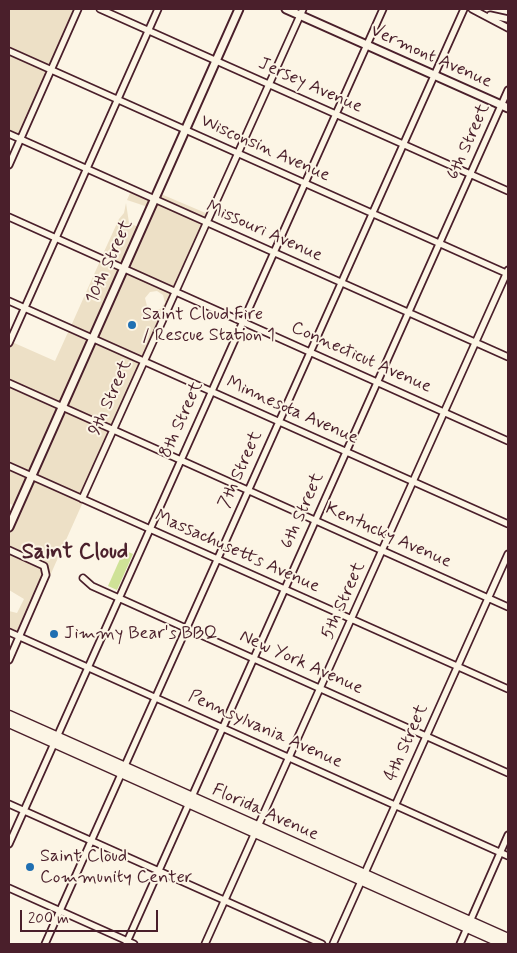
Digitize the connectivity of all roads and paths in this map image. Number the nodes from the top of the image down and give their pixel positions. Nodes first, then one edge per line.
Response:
1 (78, 9) edge
2 (100, 9) edge
3 (158, 9) edge
4 (239, 9) edge
5 (286, 9) edge
6 (383, 9) edge
7 (464, 9) edge
8 (472, 9) edge
9 (301, 12) edge
10 (488, 15) junction
11 (508, 19) edge
12 (508, 28) edge
13 (149, 31) junction
14 (367, 45) junction
15 (9, 51) edge
16 (216, 61) junction
17 (51, 70) junction
18 (434, 75) junction
19 (269, 84) junction
20 (508, 90) edge
21 (118, 100) junction
22 (505, 106) edge
23 (336, 114) junction
24 (185, 130) junction
25 (9, 134) edge
26 (20, 139) junction
27 (403, 144) junction
28 (238, 153) junction
29 (9, 165) edge
30 (87, 169) junction
31 (471, 174) junction
32 (305, 183) junction
33 (508, 191) edge
34 (154, 199) junction
35 (372, 214) junction
36 (9, 218) edge
37 (207, 223) junction
38 (55, 239) junction
39 (440, 243) junction
40 (273, 253) junction
41 (123, 268) junction
42 (508, 273) edge
43 (341, 283) junction
44 (176, 292) junction
45 (9, 301) edge
46 (24, 308) junction
47 (409, 312) junction
48 (243, 322) junction
49 (93, 338) junction
50 (9, 343) edge
51 (476, 343) junction
52 (311, 352) junction
53 (508, 357) edge
54 (145, 361) junction
55 (377, 382) junction
56 (9, 383) edge
57 (212, 391) junction
58 (61, 407) junction
59 (446, 412) junction
60 (279, 420) junction
61 (114, 430) junction
62 (508, 441) edge
63 (345, 452) junction
64 (181, 460) junction
65 (9, 466) edge
66 (31, 476) junction
67 (414, 481) junction
68 (248, 490) junction
69 (82, 499) junction
70 (315, 520) junction
71 (508, 524) edge
72 (9, 527) edge
73 (150, 529) junction
74 (9, 550) edge
75 (383, 551) junction
76 (508, 554) edge
77 (217, 559) junction
78 (83, 578) dead end
79 (284, 589) junction
80 (119, 598) junction
81 (488, 598) junction
82 (508, 607) edge
83 (352, 619) junction
84 (186, 629) junction
85 (9, 632) edge
86 (19, 637) junction
87 (254, 659) junction
88 (9, 660) edge
89 (457, 666) junction
90 (87, 668) junction
91 (321, 689) junction
92 (508, 690) edge
93 (155, 698) junction
94 (9, 715) edge
95 (9, 723) edge
96 (222, 728) junction
97 (427, 736) junction
98 (55, 740) junction
99 (290, 758) junction
100 (123, 770) junction
101 (508, 773) edge
102 (190, 800) junction
103 (9, 804) edge
104 (395, 805) junction
105 (24, 811) junction
106 (257, 830) junction
107 (508, 835) edge
108 (91, 841) junction
109 (9, 844) edge
110 (501, 853) junction
111 (508, 856) edge
112 (158, 872) junction
113 (363, 877) junction
114 (9, 888) edge
115 (224, 902) junction
116 (60, 911) junction
117 (468, 924) junction
118 (508, 938) edge
119 (126, 943) edge
120 (45, 944) edge
121 (134, 944) edge
122 (205, 944) edge
123 (322, 944) edge
124 (332, 944) edge
125 (460, 944) edge
126 (503, 944) edge

1 - 17 street
2 - 13 street, Jersey Avenue
3 - 13 street
4 - 16 street, 10th Street
5 - 9 street, Vermont Avenue
6 - 14 street, 8th Street
7 - 18 street, 7th Street
8 - 10 street
9 - 14 street, Vermont Avenue
9 - 19 street, 9th Street
10 - 11 street
10 - 12 street
13 - 16 street, Jersey Avenue
13 - 21 street
14 - 18 street, Vermont Avenue
14 - 23 street, 8th Street
15 - 17 street, Wisconsin Avenue
16 - 19 street, Jersey Avenue
16 - 24 street, 10th Street
17 - 21 street, Wisconsin Avenue
17 - 26 street
18 - 22 street, Vermont Avenue
18 - 27 street, 7th Street
19 - 23 street, Jersey Avenue
19 - 28 street, 9th Street
20 - 22 street, 6th Street
21 - 24 street, Wisconsin Avenue
21 - 30 street
22 - 31 street, 6th Street
23 - 27 street, Jersey Avenue
23 - 32 street, 8th Street
24 - 28 street, Wisconsin Avenue
24 - 34 street, 10th Street
25 - 26 street, Missouri Avenue
26 - 29 street
26 - 30 street, Missouri Avenue
27 - 31 street, Jersey Avenue
27 - 35 street, 7th Street
28 - 32 street, Wisconsin Avenue
28 - 37 street, 9th Street
30 - 34 street, Missouri Avenue
30 - 38 street
31 - 33 street, Jersey Avenue
31 - 39 street, 6th Street
32 - 35 street, Wisconsin Avenue
32 - 40 street, 8th Street
34 - 37 street, Missouri Avenue
34 - 41 street, 10th Street
35 - 39 street, Wisconsin Avenue
35 - 43 street, 7th Street
36 - 38 street, Connecticut Avenue
37 - 40 street, Missouri Avenue
37 - 44 street, 9th Street
38 - 41 street, Connecticut Avenue
38 - 46 street
39 - 42 street, Wisconsin Avenue
39 - 47 street, 6th Street
40 - 43 street, Missouri Avenue
40 - 48 street, 8th Street
41 - 44 street, Connecticut Avenue
41 - 49 street, 10th Street
42 - 51 street, 5th Street
43 - 47 street, Missouri Avenue
43 - 52 street, 7th Street
44 - 48 street, Connecticut Avenue
44 - 54 street, 9th Street
45 - 46 street, Minnesota Avenue
46 - 49 street, Minnesota Avenue
46 - 50 street
47 - 51 street, Missouri Avenue
47 - 55 street, 6th Street
48 - 52 street, Connecticut Avenue
48 - 57 street, 8th Street
49 - 54 street, Minnesota Avenue
49 - 58 street, 10th Street
51 - 53 street, Missouri Avenue
51 - 59 street, 5th Street
52 - 55 street, Connecticut Avenue
52 - 60 street, 7th Street
54 - 57 street, Minnesota Avenue
54 - 61 street, 9th Street
55 - 59 street, Connecticut Avenue
55 - 63 street, 6th Street
56 - 58 street, Kentucky Avenue
57 - 60 street, Minnesota Avenue
57 - 64 street, 8th Street
58 - 61 street, Kentucky Avenue
58 - 66 street, 10th Street
59 - 62 street, Connecticut Avenue
59 - 67 street, 5th Street
60 - 63 street, Minnesota Avenue
60 - 68 street, 7th Street
61 - 64 street, Kentucky Avenue
61 - 69 street, 9th Street
63 - 67 street, Minnesota Avenue
63 - 70 street, 6th Street
64 - 68 street, Kentucky Avenue
64 - 73 street, 8th Street
65 - 66 street, Massachusetts Avenue
66 - 69 street, Massachusetts Avenue
66 - 72 street, 10th Street
67 - 71 street, Minnesota Avenue
67 - 75 street, 5th Street
68 - 70 street, Kentucky Avenue
68 - 77 street, 7th Street
69 - 73 street, Massachusetts Avenue
70 - 75 street, Kentucky Avenue
70 - 79 street, 6th Street
73 - 77 street, Massachusetts Avenue
73 - 80 street, 8th Street
74 - 86 street
75 - 81 street, Kentucky Avenue
75 - 83 street, 5th Street
76 - 81 street, 4th Street
77 - 79 street, Massachusetts Avenue
77 - 84 street, 7th Street
78 - 80 street, New York Avenue
79 - 83 street, Massachusetts Avenue
79 - 87 street, 6th Street
80 - 84 street, New York Avenue
80 - 90 street, 8th Street
81 - 82 street, Kentucky Avenue
81 - 89 street, 4th Street
83 - 89 street, Massachusetts Avenue
83 - 91 street, 5th Street
84 - 87 street, New York Avenue
84 - 93 street, 7th Street
85 - 86 street, Pennsylvania Avenue
86 - 88 street
86 - 90 street, Pennsylvania Avenue
87 - 91 street, New York Avenue
87 - 96 street, 6th Street
89 - 92 street, Massachusetts Avenue
89 - 97 street, 4th Street
90 - 93 street, Pennsylvania Avenue
90 - 98 street, 8th Street
91 - 97 street, New York Avenue
91 - 99 street, 5th Street
93 - 96 street, Pennsylvania Avenue
93 - 100 street, 7th Street
94 - 98 main road, Florida Avenue
95 - 98 main road, Florida Avenue
96 - 99 street, Pennsylvania Avenue
96 - 102 street, 6th Street
97 - 101 street, New York Avenue
97 - 104 street, 4th Street
98 - 100 main road, Florida Avenue
98 - 105 street, 8th Street
99 - 104 street, Pennsylvania Avenue
99 - 106 street, 5th Street
100 - 102 main road, Florida Avenue
100 - 108 street, 7th Street
102 - 106 main road, Florida Avenue
102 - 112 street, 6th Street
103 - 105 street
104 - 110 street, Pennsylvania Avenue
104 - 113 street, 4th Street
105 - 108 street
105 - 109 street, 8th Street
106 - 113 main road, Florida Avenue
106 - 115 street, 5th Street
107 - 110 street
108 - 112 street
108 - 116 street, 7th Street
110 - 111 street, Pennsylvania Avenue
110 - 117 street
112 - 115 street
112 - 119 street, 6th Street
113 - 117 main road, Florida Avenue
113 - 124 street, 4th Street
114 - 116 street
115 - 122 street, 5th Street
115 - 123 street
116 - 119 street
116 - 120 street, 7th Street
117 - 118 main road, Florida Avenue
117 - 125 street
117 - 126 main road, Florida Avenue
119 - 121 street

